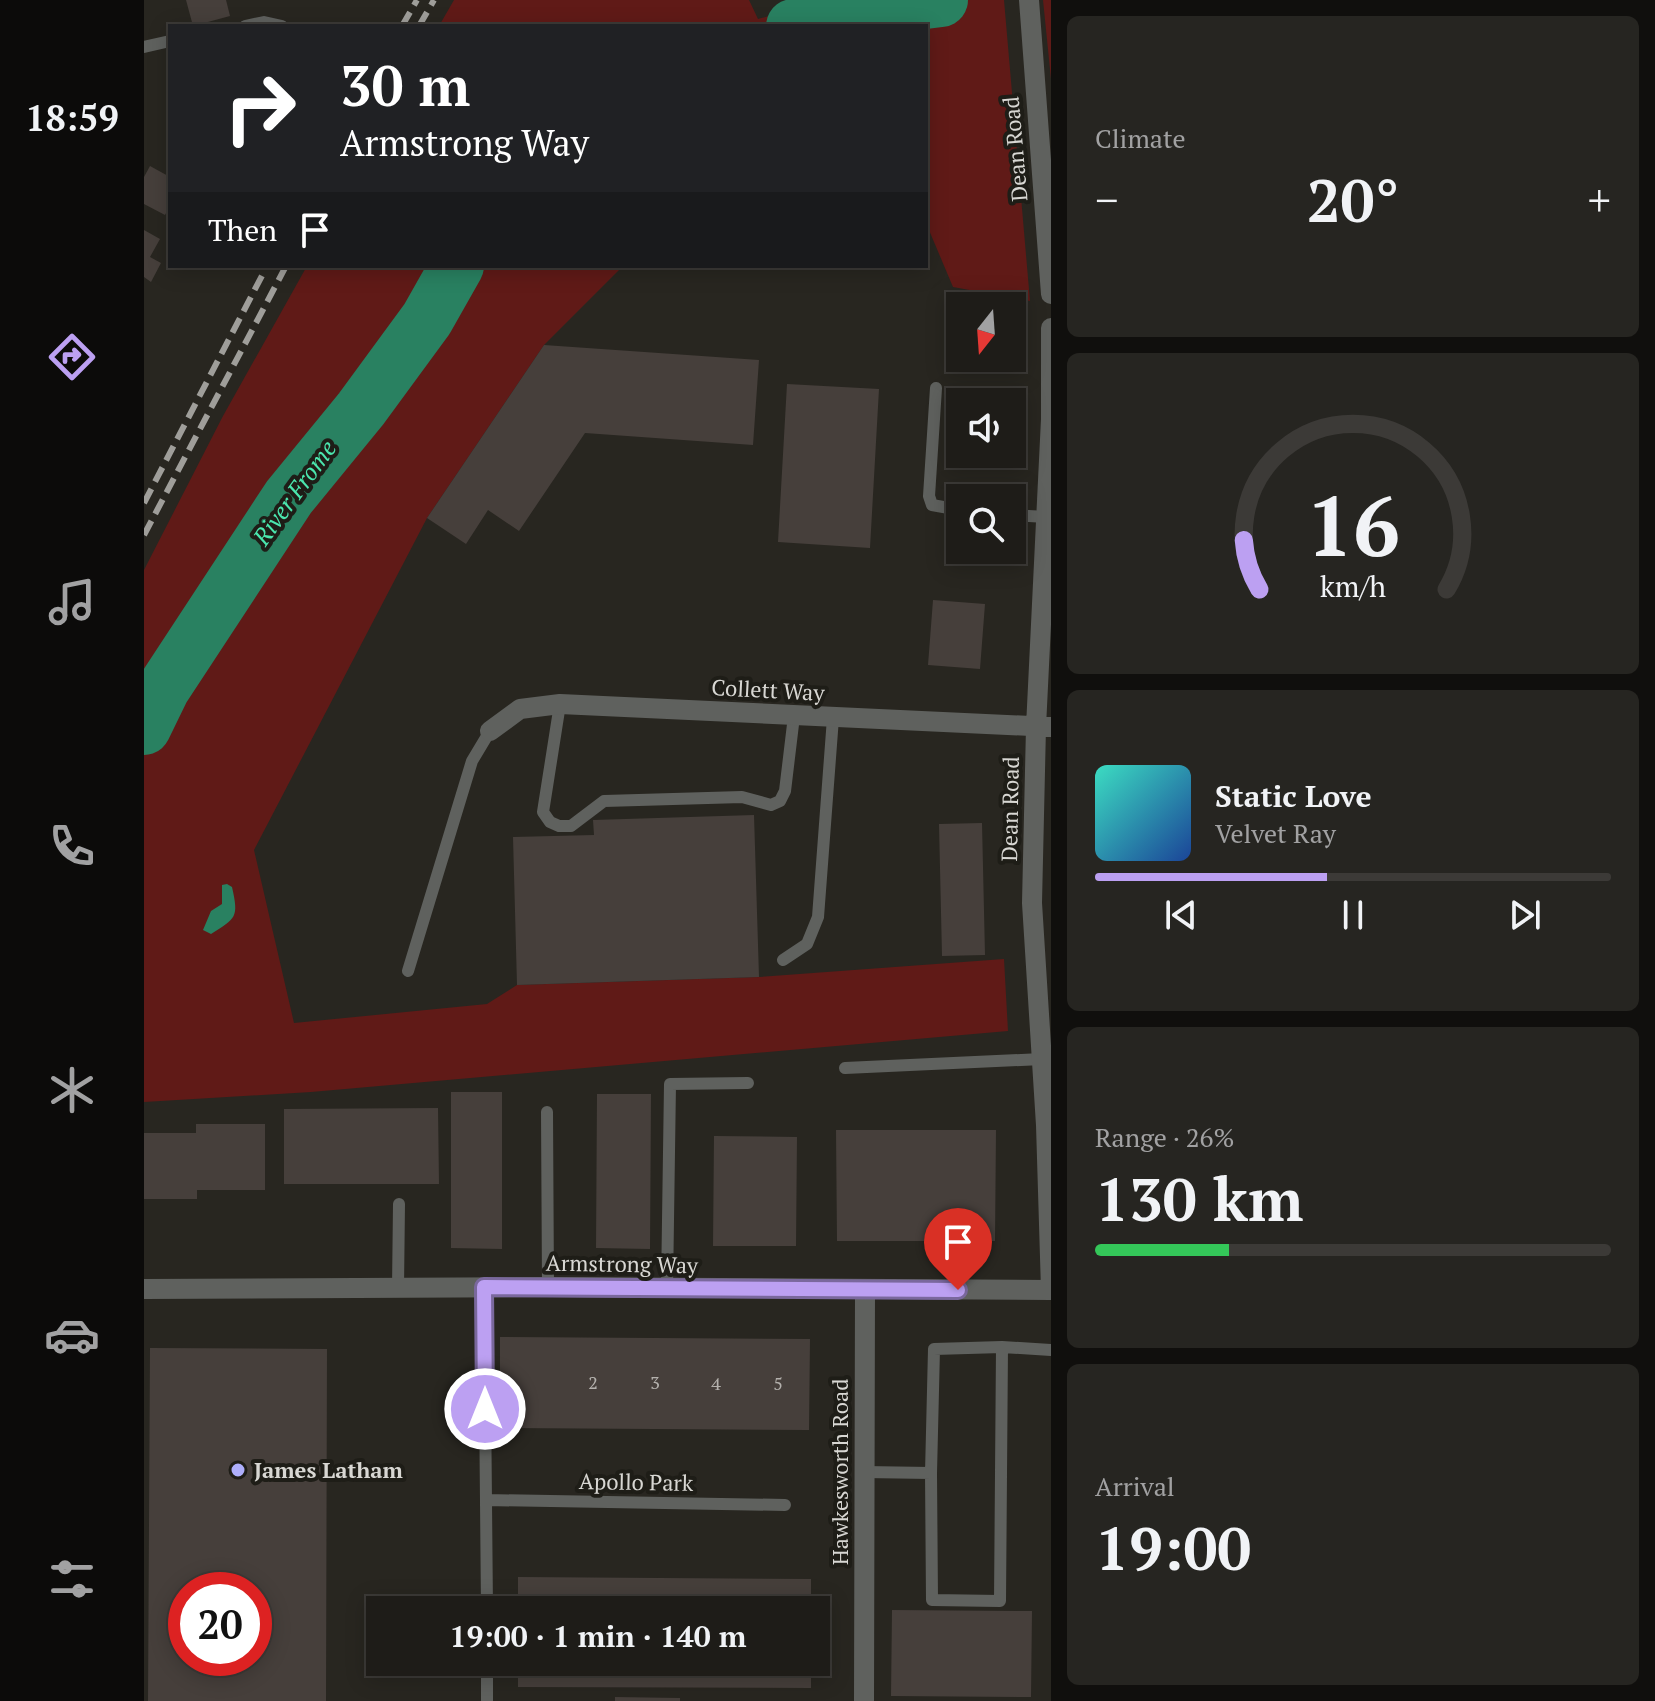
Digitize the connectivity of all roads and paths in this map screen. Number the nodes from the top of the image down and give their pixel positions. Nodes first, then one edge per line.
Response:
1 (1029, 0) edge
2 (168, 41) edge
3 (144, 47) edge
4 (1047, 194) edge
5 (1051, 294) edge
6 (1051, 328) edge
7 (1051, 345) edge
8 (936, 388) dead end
9 (946, 508) edge
10 (1026, 516) edge
11 (1046, 517) junction
12 (560, 704) junction
13 (794, 716) junction
14 (833, 718) junction
15 (1044, 727) edge
16 (490, 731) joint
17 (783, 960) dead end
18 (408, 971) dead end
19 (1042, 1059) junction
20 (845, 1068) dead end
21 (748, 1083) dead end
22 (547, 1112) dead end
23 (1049, 1125) edge
24 (399, 1204) dead end
25 (484, 1287) junction
26 (548, 1287) junction
27 (398, 1288) junction
28 (667, 1288) junction
29 (144, 1289) edge
30 (865, 1290) junction
31 (1051, 1290) edge
32 (1002, 1347) junction
33 (1051, 1350) edge
34 (864, 1472) junction
35 (931, 1473) junction
36 (486, 1500) junction
37 (785, 1505) dead end
38 (487, 1596) edge
39 (487, 1676) edge
40 (487, 1701) edge
41 (864, 1701) edge

1 - 4 street, Dean Road
2 - 3 lane
4 - 5 street, Dean Road
6 - 7 street, Dean Road
7 - 11 street, Dean Road
8 - 9 lane
10 - 11 lane
11 - 15 street, Dean Road
12 - 13 street, Collett Way
12 - 13 lane
12 - 16 street, Collett Way
13 - 14 street, Collett Way
14 - 15 street, Collett Way
14 - 17 lane
15 - 19 street, Dean Road
16 - 18 lane
19 - 20 lane
19 - 23 street, Dean Road
21 - 28 lane
22 - 26 lane
23 - 31 street, Dean Road
24 - 27 lane
25 - 26 street, Armstrong Way
25 - 27 street, Armstrong Way
25 - 36 lane
26 - 28 street, Armstrong Way
27 - 29 street, Armstrong Way
28 - 30 street, Armstrong Way
30 - 31 street, Armstrong Way
30 - 34 street, Hawkesworth Road
32 - 33 lane
32 - 35 lane
32 - 35 lane
34 - 35 lane
34 - 41 street, Hawkesworth Road
36 - 37 lane, Apollo Park
36 - 38 lane
39 - 40 lane

